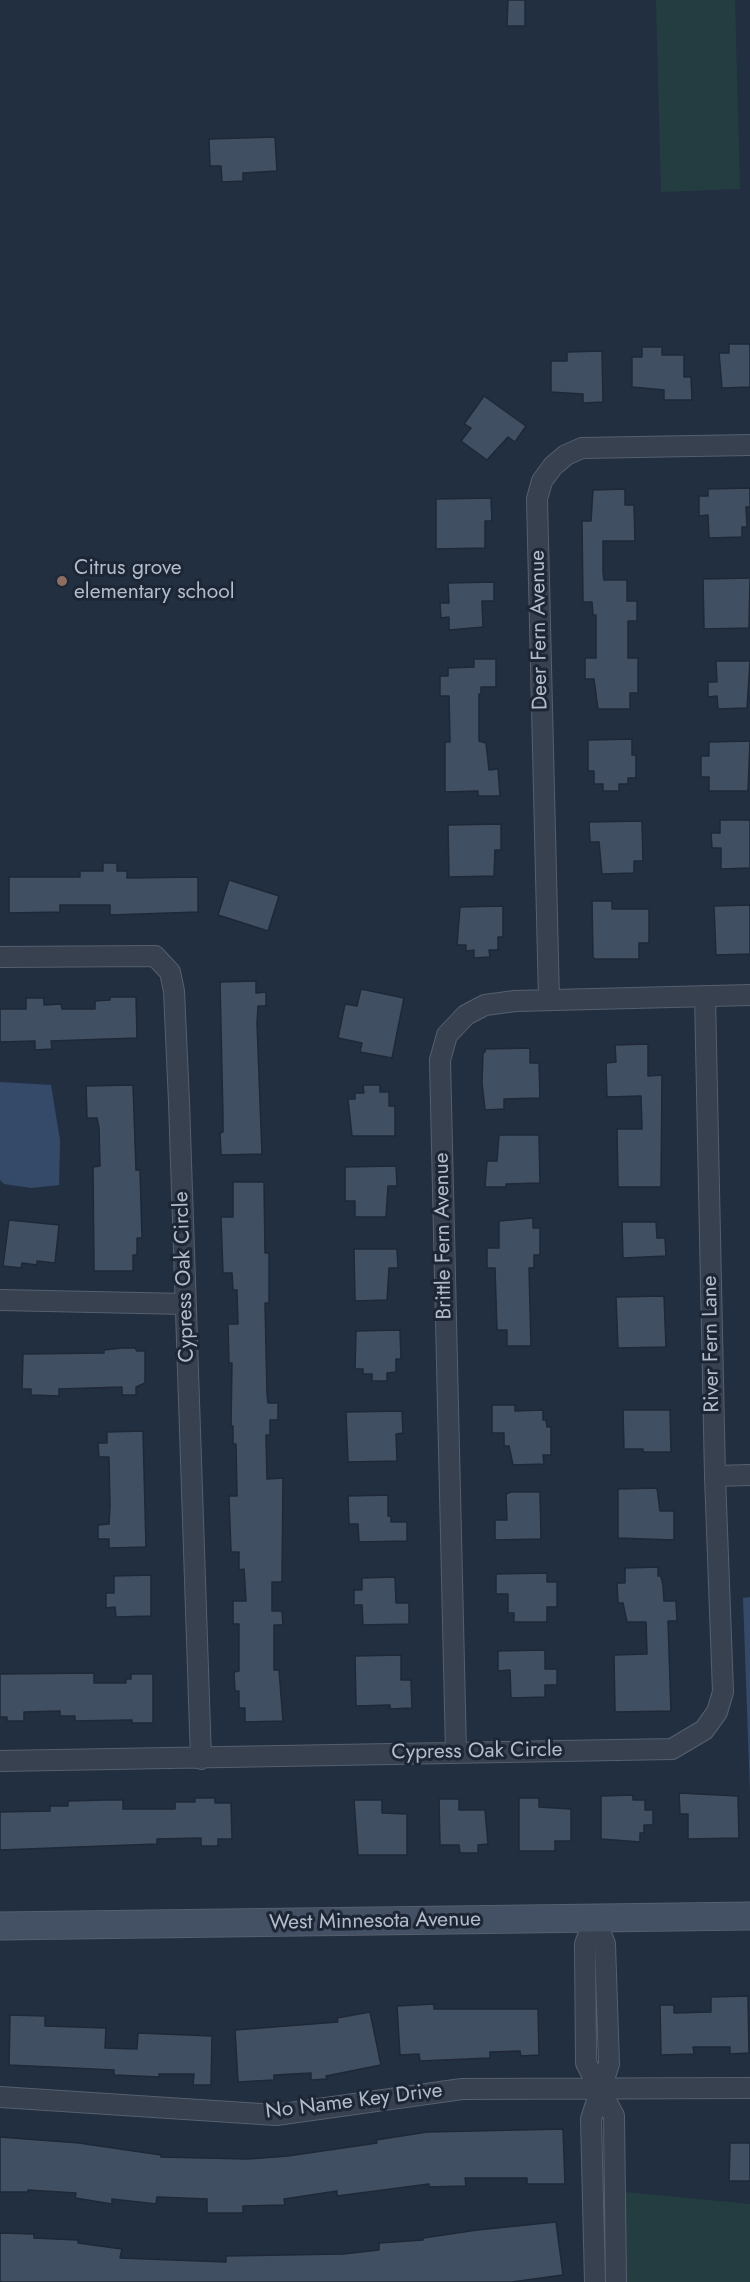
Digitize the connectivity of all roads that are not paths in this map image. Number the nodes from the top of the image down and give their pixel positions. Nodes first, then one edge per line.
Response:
1 (750, 445) edge
2 (0, 957) edge
3 (750, 995) edge
4 (705, 996) junction
5 (549, 1000) junction
6 (0, 1300) edge
7 (186, 1304) junction
8 (750, 1475) edge
9 (715, 1476) junction
10 (723, 1692) joint
11 (456, 1752) junction
12 (201, 1759) junction
13 (0, 1761) edge
14 (750, 1916) edge
15 (595, 1918) junction
16 (0, 1926) edge
17 (750, 2088) edge
18 (600, 2090) junction
19 (0, 2097) edge
20 (595, 2282) edge
21 (616, 2282) edge

1 - 5 street, Deer Fern Avenue
2 - 7 street, Cypress Oak Circle
3 - 4 street, Brittle Fern Avenue
4 - 5 street, Brittle Fern Avenue
4 - 9 street, River Fern Lane
5 - 11 street, Brittle Fern Avenue
6 - 7 street
7 - 12 street, Cypress Oak Circle
8 - 9 street
9 - 10 street, River Fern Lane
10 - 11 street, Cypress Oak Circle
11 - 12 street, Cypress Oak Circle
12 - 13 street, Cypress Oak Circle
14 - 15 street, West Minnesota Avenue
15 - 16 street, West Minnesota Avenue
15 - 18 street
17 - 18 street, No Name Key Drive
18 - 19 street, No Name Key Drive
18 - 20 street
18 - 21 street

